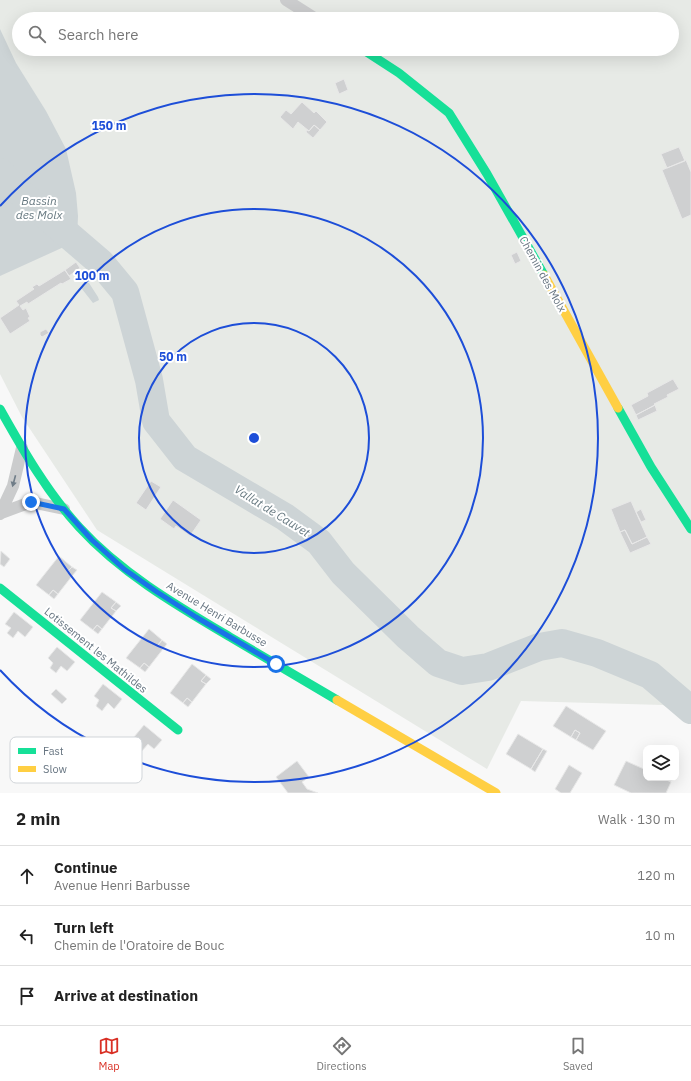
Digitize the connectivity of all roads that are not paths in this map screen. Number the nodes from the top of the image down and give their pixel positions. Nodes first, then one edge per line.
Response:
1 (286, 0) edge
2 (305, 12) edge
3 (373, 56) edge
4 (0, 409) edge
5 (22, 448) junction
6 (64, 509) junction
7 (0, 513) edge
8 (691, 529) edge
9 (0, 588) edge
10 (178, 730) dead end
11 (496, 793) edge

1 - 2 street
3 - 8 street, Chemin des Molx
4 - 5 street, Avenue Henri Barbusse
5 - 6 street, Avenue Henri Barbusse
5 -> 7 street
6 - 7 street
6 - 11 street, Avenue Henri Barbusse
9 - 10 street, Lotissement les Mathildes

